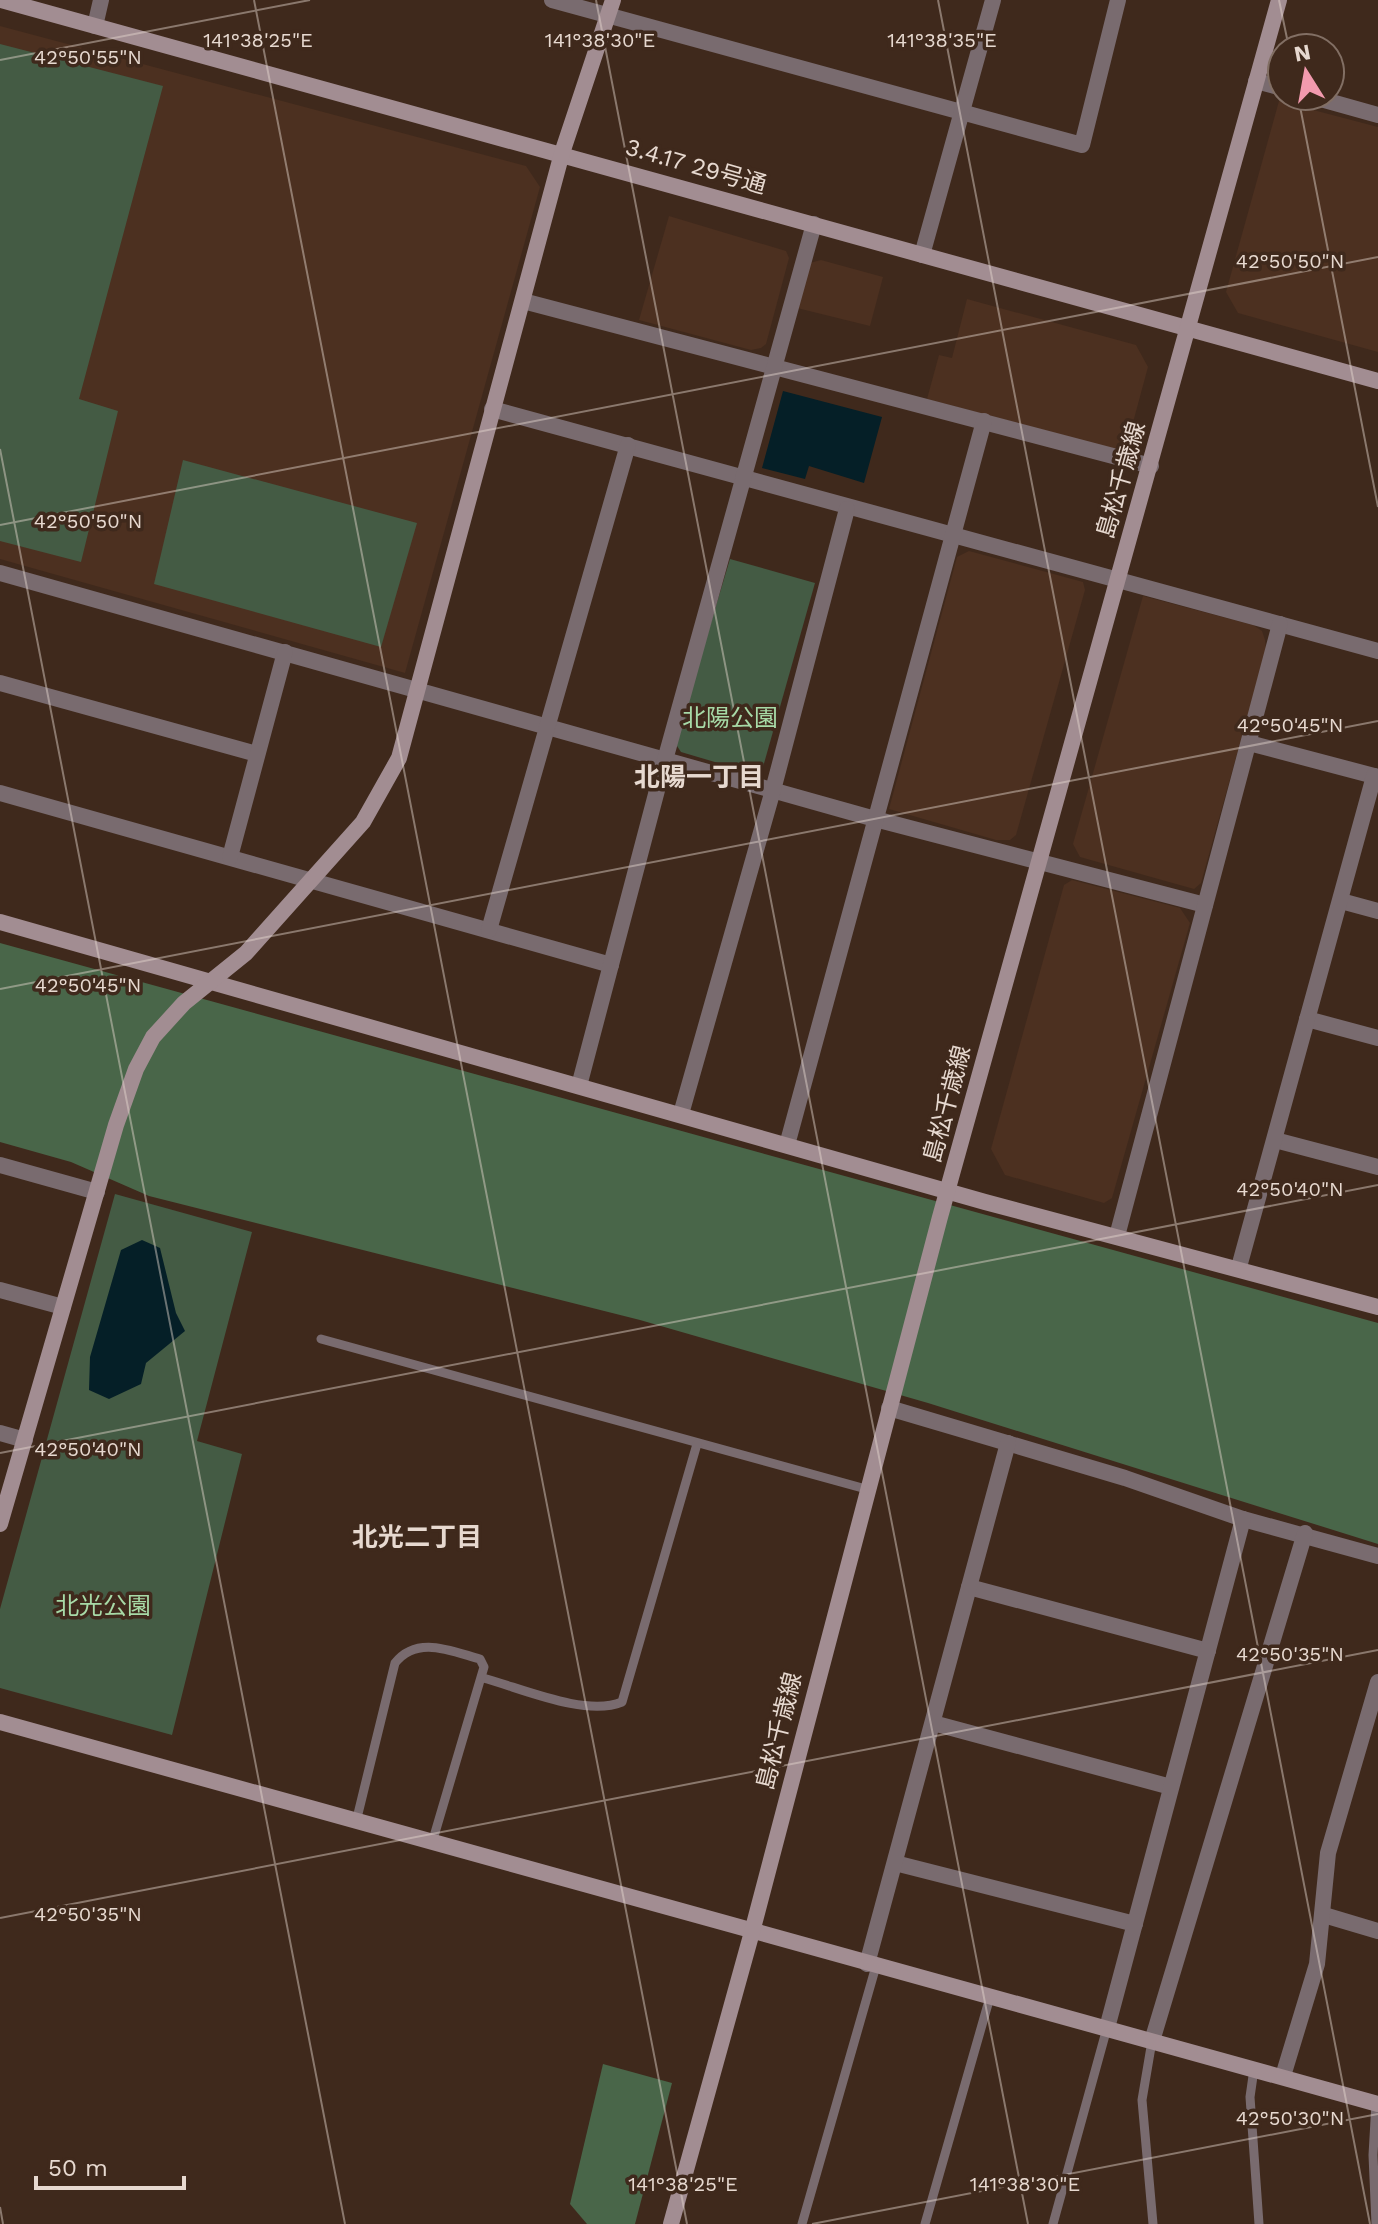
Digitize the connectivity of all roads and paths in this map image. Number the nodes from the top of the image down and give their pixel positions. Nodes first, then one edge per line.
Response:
1 (1, 0) edge
2 (101, 0) edge
3 (552, 0) edge
4 (993, 0) edge
5 (1118, 0) edge
6 (1279, 0) edge
7 (611, 8) edge
8 (95, 26) junction
9 (1256, 81) junction
10 (1266, 84) edge
11 (1346, 104) edge
12 (1377, 111) edge
13 (962, 113) junction
14 (562, 153) junction
15 (814, 224) junction
16 (922, 255) junction
17 (523, 301) junction
18 (1188, 331) junction
19 (773, 368) junction
20 (1378, 381) edge
21 (492, 409) junction
22 (984, 421) junction
23 (628, 445) junction
24 (1151, 466) junction
25 (742, 479) junction
26 (847, 509) junction
27 (952, 537) junction
28 (0, 573) edge
29 (1117, 582) junction
30 (1280, 624) junction
31 (1378, 651) edge
32 (285, 652) junction
33 (0, 683) edge
34 (419, 690) junction
35 (549, 727) junction
36 (1249, 743) junction
37 (257, 754) junction
38 (665, 760) junction
39 (1376, 776) edge
40 (773, 790) junction
41 (0, 793) edge
42 (875, 819) junction
43 (230, 857) junction
44 (1038, 864) junction
45 (312, 881) junction
46 (1341, 901) junction
47 (1205, 905) junction
48 (1378, 911) edge
49 (0, 922) edge
50 (489, 930) junction
51 (611, 965) junction
52 (211, 982) junction
53 (1307, 1019) junction
54 (1378, 1038) edge
55 (579, 1086) junction
56 (681, 1114) junction
57 (1275, 1140) junction
58 (787, 1145) junction
59 (0, 1165) edge
60 (1378, 1167) edge
61 (948, 1191) junction
62 (97, 1192) junction
63 (1117, 1236) junction
64 (1239, 1267) junction
65 (0, 1290) edge
66 (63, 1307) junction
67 (1378, 1307) edge
68 (321, 1339) dead end
69 (889, 1408) junction
70 (0, 1433) edge
71 (25, 1440) junction
72 (1008, 1443) junction
73 (697, 1444) junction
74 (866, 1489) junction
75 (1243, 1519) junction
76 (0, 1524) edge
77 (1305, 1533) junction
78 (1378, 1556) edge
79 (969, 1587) junction
80 (1208, 1651) junction
81 (483, 1678) junction
82 (1378, 1682) edge
83 (0, 1722) edge
84 (933, 1723) junction
85 (1171, 1787) junction
86 (356, 1822) junction
87 (432, 1843) junction
88 (895, 1863) junction
89 (1324, 1915) junction
90 (1135, 1924) junction
91 (1378, 1931) edge
92 (752, 1932) junction
93 (872, 1965) junction
94 (990, 1997) junction
95 (1107, 2028) junction
96 (1152, 2041) junction
97 (1254, 2069) junction
98 (1283, 2076) junction
99 (1377, 2101) edge
100 (671, 2224) edge
101 (802, 2224) edge
102 (925, 2224) edge
103 (1053, 2224) edge
104 (1153, 2224) edge
105 (1259, 2224) edge
106 (1376, 2224) edge

1 - 8 street, 3.4.17 29号通
2 - 8 street
3 - 7 street
4 - 13 street
5 - 13 street
6 - 9 street, 島松千歳線
7 - 13 street
7 - 14 street
8 - 14 street, 3.4.17 29号通
9 - 10 street
9 - 18 street, 島松千歳線
11 - 12 street
13 - 16 street
14 - 15 street, 3.4.17 29号通
14 - 17 street
15 - 16 street, 3.4.17 29号通
15 - 19 street
16 - 18 street, 3.4.17 29号通
17 - 19 street
17 - 21 street
18 - 20 street, 3.4.17 29号通
18 - 24 street, 島松千歳線
19 - 22 street
19 - 25 street
21 - 23 street
21 - 34 street
22 - 24 street
22 - 27 street
23 - 25 street
23 - 35 street
24 - 29 street, 島松千歳線
25 - 26 street
25 - 38 street
26 - 27 street
26 - 40 street
27 - 29 street
27 - 42 street
28 - 32 street
29 - 30 street
29 - 44 street, 島松千歳線
30 - 31 street
30 - 36 street
32 - 34 street
32 - 37 street
33 - 37 street
34 - 35 street
34 - 45 street
35 - 38 street
35 - 50 street
36 - 39 street
36 - 47 street
37 - 43 street
38 - 40 street
38 - 51 street
39 - 46 street
40 - 42 street
40 - 56 street
41 - 43 street
42 - 44 street
42 - 58 street
43 - 45 street
44 - 47 street
44 - 61 street, 島松千歳線
45 - 50 street
45 - 52 street
46 - 48 street
46 - 53 street
47 - 63 street
49 - 52 street
50 - 51 street
51 - 55 street
52 - 55 street
52 - 62 street
53 - 54 street
53 - 57 street
55 - 56 street
56 - 58 street
57 - 60 street
57 - 64 street
58 - 61 street
59 - 62 street
61 - 63 street
61 - 69 street, 島松千歳線
62 - 66 street
63 - 64 street
64 - 67 street
65 - 66 street
66 - 71 street
68 - 73 lane
69 - 72 street
69 - 74 street, 島松千歳線
70 - 71 street
71 - 76 street
72 - 75 street
72 - 79 street
73 - 74 lane
73 - 81 lane
74 - 92 street, 島松千歳線
75 - 77 street
75 - 80 street
77 - 78 street
77 - 96 street
79 - 80 street
79 - 84 street
80 - 85 street
81 - 86 lane
81 - 87 lane
82 - 89 street
83 - 86 street
84 - 85 street
84 - 88 street
85 - 90 street
86 - 87 street
87 - 92 street
88 - 90 street
88 - 93 street
89 - 91 street
89 - 98 street
90 - 95 street
92 - 93 street
92 - 100 street, 島松千歳線
93 - 94 street
93 - 101 lane
94 - 95 street
94 - 102 lane
95 - 96 street
95 - 103 lane
96 - 97 street
96 - 104 lane
97 - 98 street
97 - 105 lane
98 - 99 street
99 - 106 lane

